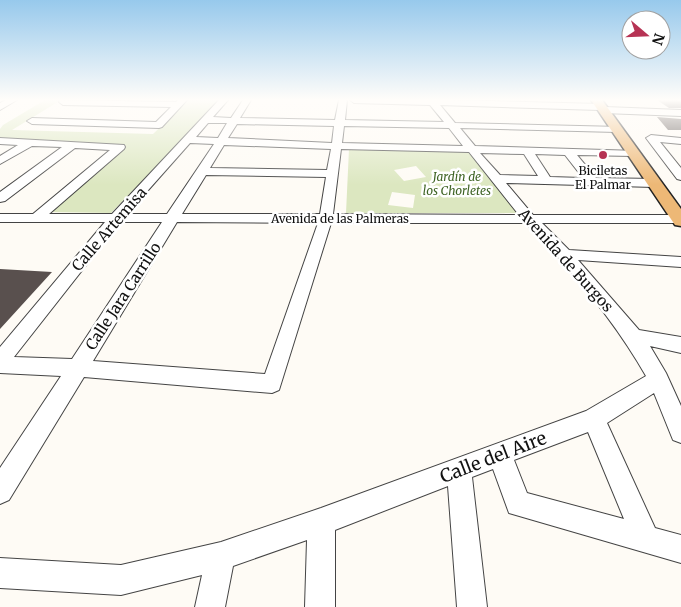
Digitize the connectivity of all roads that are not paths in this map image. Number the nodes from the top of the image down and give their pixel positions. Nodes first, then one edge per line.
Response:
1 (198, 128) edge
2 (229, 128) edge
3 (338, 128) edge
4 (454, 128) edge
5 (617, 128) edge
6 (189, 140) junction
7 (681, 141) edge
8 (0, 142) edge
9 (29, 142) junction
10 (221, 142) junction
11 (73, 144) junction
12 (335, 146) junction
13 (479, 150) junction
14 (527, 150) junction
15 (568, 151) junction
16 (634, 153) junction
17 (0, 161) edge
18 (203, 171) junction
19 (331, 174) junction
20 (681, 176) edge
21 (499, 179) junction
22 (546, 180) junction
23 (592, 181) junction
24 (654, 183) junction
25 (0, 198) edge
26 (528, 217) junction
27 (0, 218) edge
28 (35, 218) junction
29 (116, 218) junction
30 (173, 218) junction
31 (326, 218) junction
32 (680, 220) edge
33 (565, 254) junction
34 (681, 262) edge
35 (633, 336) junction
36 (681, 345) edge
37 (0, 361) edge
38 (0, 365) edge
39 (77, 368) junction
40 (660, 380) junction
41 (594, 419) junction
42 (681, 432) edge
43 (500, 454) junction
44 (459, 471) junction
45 (0, 491) edge
46 (321, 522) junction
47 (646, 539) junction
48 (681, 549) edge
49 (221, 556) junction
50 (0, 573) edge
51 (210, 607) edge
52 (320, 607) edge
53 (472, 607) edge

1 - 6 street, Calle Artemisa
2 - 10 street, Calle Jara Carrillo
3 - 12 street
4 - 13 street, Avenida de Burgos
5 - 16 main road
6 - 10 street
6 - 29 street, Calle Artemisa
7 - 20 street
8 - 9 street
9 - 11 street
9 - 17 street
10 - 12 street
10 - 18 street, Calle Jara Carrillo
11 - 25 street
11 - 28 street
12 - 13 street
12 - 19 street
13 - 14 street
13 - 21 street, Avenida de Burgos
14 - 15 street
14 - 22 street
15 - 16 street
15 - 23 street
16 - 24 main road
18 - 19 street
18 - 30 street, Calle Jara Carrillo
19 - 31 street
21 - 22 street
21 - 26 street, Avenida de Burgos
22 - 23 street
23 - 24 street
24 - 32 main road
26 - 31 street, Avenida de las Palmeras
26 - 32 street, Avenida de las Palmeras
26 - 33 street, Avenida de Burgos
27 - 28 street, Avenida de las Palmeras
28 - 29 street, Avenida de las Palmeras
29 - 30 street, Avenida de las Palmeras
29 - 37 street, Calle Artemisa
30 - 31 street, Avenida de las Palmeras
30 - 39 street, Calle Jara Carrillo
31 - 39 street
33 - 34 street
33 - 35 street, Avenida de Burgos
35 - 36 street
35 - 40 street, Avenida de Burgos
38 - 39 street
39 - 45 street, Calle Jara Carrillo
40 - 41 street, Calle del Aire
40 - 42 street, Avenida de Burgos
41 - 43 street, Calle del Aire
41 - 47 street
43 - 44 street, Calle del Aire
43 - 47 street
44 - 46 street, Calle del Aire
44 - 53 street
46 - 49 street, Calle del Aire
46 - 52 street
47 - 48 street
49 - 50 street, Calle del Aire
49 - 51 street

